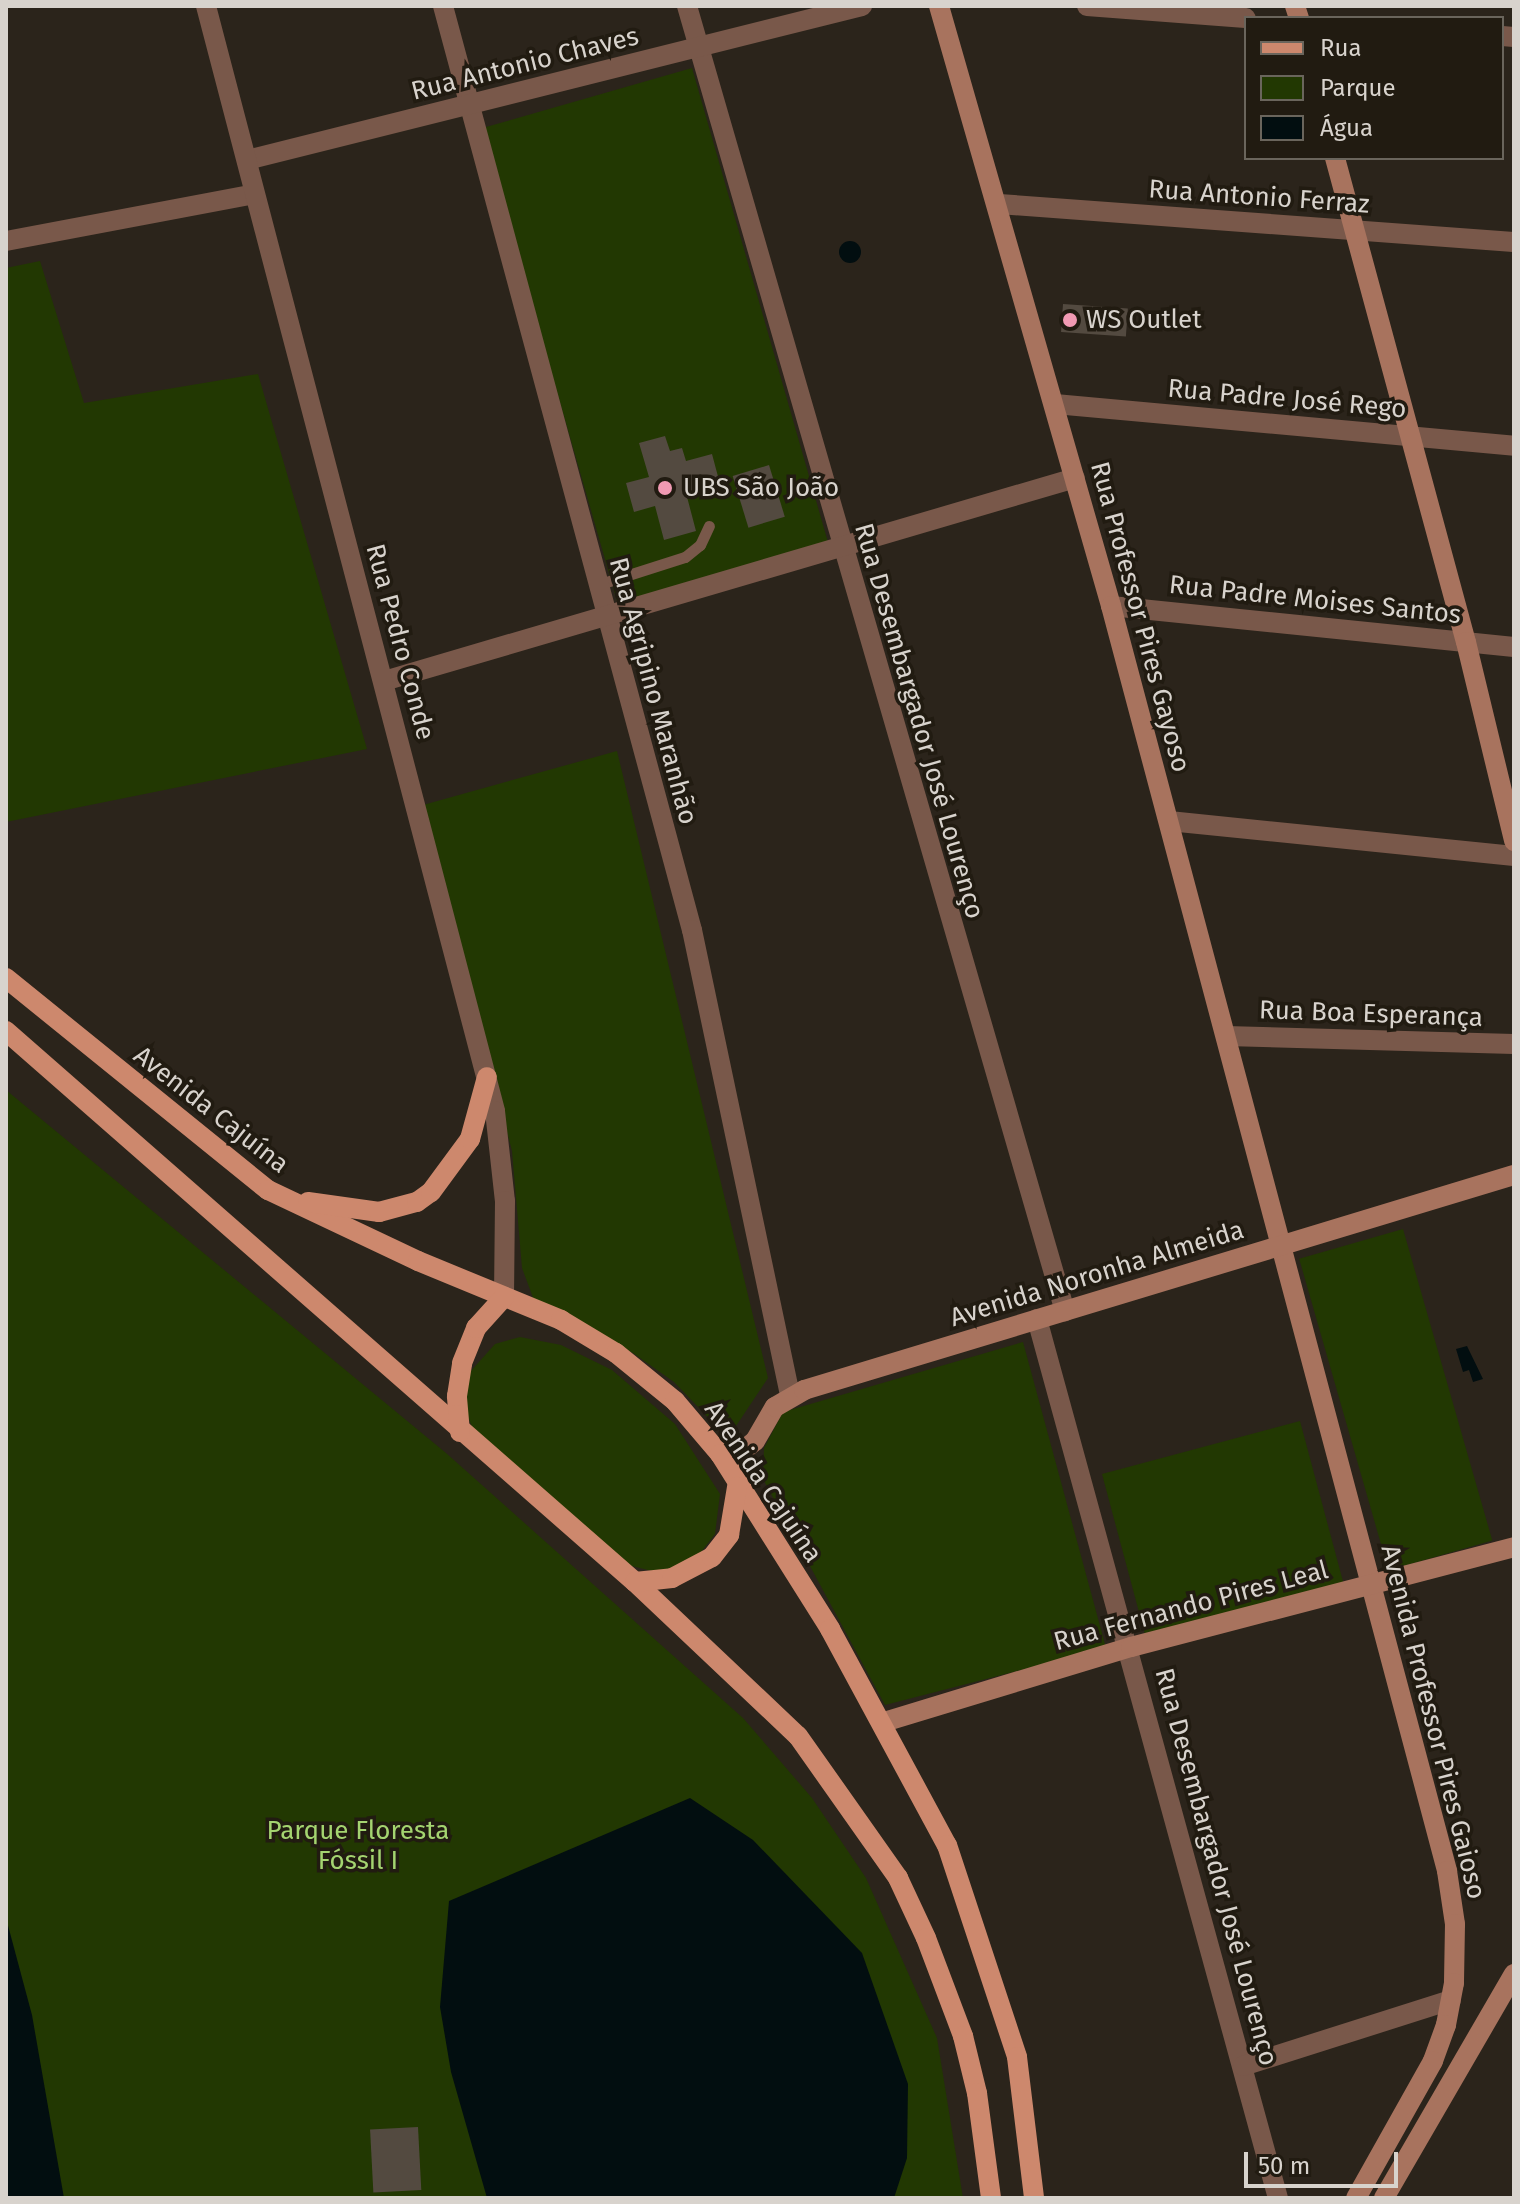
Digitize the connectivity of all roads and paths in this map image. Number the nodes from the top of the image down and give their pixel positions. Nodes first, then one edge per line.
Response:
1 (206, 6) edge
2 (443, 6) edge
3 (687, 6) edge
4 (862, 6) edge
5 (939, 6) edge
6 (1087, 6) edge
7 (1244, 18) edge
8 (699, 48) junction
9 (469, 104) junction
10 (247, 160) junction
11 (1336, 160) edge
12 (254, 194) junction
13 (999, 204) junction
14 (1353, 229) junction
15 (6, 241) edge
16 (1514, 242) edge
17 (1055, 404) junction
18 (1411, 437) junction
19 (1514, 446) edge
20 (1075, 478) junction
21 (709, 526) dead end
22 (841, 549) junction
23 (597, 585) junction
24 (1111, 606) junction
25 (606, 619) junction
26 (1466, 642) junction
27 (1514, 647) edge
28 (384, 681) junction
29 (1169, 821) junction
30 (1514, 841) edge
31 (1514, 856) edge
32 (6, 978) edge
33 (6, 1031) edge
34 (1226, 1036) junction
35 (1514, 1044) edge
36 (487, 1077) junction
37 (1514, 1175) edge
38 (268, 1190) junction
39 (1279, 1246) junction
40 (504, 1297) junction
41 (1065, 1311) junction
42 (1037, 1319) junction
43 (790, 1395) junction
44 (460, 1432) junction
45 (720, 1454) junction
46 (737, 1487) junction
47 (1514, 1547) edge
48 (635, 1582) junction
49 (1375, 1584) junction
50 (1131, 1647) junction
51 (884, 1722) junction
52 (1514, 1974) edge
53 (1451, 2000) junction
54 (1243, 2066) junction
55 (991, 2198) edge
56 (1034, 2198) edge
57 (1278, 2198) edge
58 (1356, 2198) edge
59 (1384, 2198) edge

1 - 10 street, Rua Pedro Conde
2 - 9 street, Rua Agripino Maranhão
3 - 8 street, Rua Desembargador José Lourenço
4 - 8 street, Rua Antonio Chaves
5 - 13 main road, Rua Professor Pires Gayoso
6 - 7 street
8 - 9 street, Rua Antonio Chaves
8 - 22 street, Rua Desembargador José Lourenço
9 - 10 street, Rua Antonio Chaves
9 - 23 street, Rua Agripino Maranhão
10 - 12 street, Rua Pedro Conde
11 - 14 main road
12 - 15 street
12 - 28 street, Rua Pedro Conde
13 - 14 street, Rua Antonio Ferraz
13 - 17 main road, Rua Professor Pires Gayoso
14 - 16 street, Rua Antonio Ferraz
14 - 18 main road
17 - 18 street, Rua Padre José Rego
17 - 20 main road, Rua Professor Pires Gayoso
18 - 19 street, Rua Padre José Rego
18 - 26 main road
20 - 22 street
20 - 24 main road, Rua Professor Pires Gayoso
21 - 23 lane
22 - 25 street
22 - 41 street, Rua Desembargador José Lourenço
23 - 25 street, Rua Agripino Maranhão
24 - 26 street, Rua Padre Moises Santos
24 - 29 main road, Rua Professor Pires Gayoso
25 - 28 street
25 - 43 street, Rua Agripino Maranhão
26 - 27 street, Rua Padre Moises Santos
26 - 30 main road
28 - 36 street, Rua Pedro Conde
29 - 31 street
29 - 34 main road, Rua Professor Pires Gayoso
32 - 38 main road, Avenida Cajuína
33 - 44 main road
34 - 35 street, Rua Boa Esperança
34 - 39 main road, Rua Professor Pires Gayoso
36 - 38 main road
36 - 40 street, Rua Pedro Conde
37 - 39 main road, Avenida Noronha Almeida
38 - 40 main road, Avenida Cajuína
39 - 41 main road, Avenida Noronha Almeida
39 - 49 main road, Avenida Professor Pires Gaioso
40 - 44 main road
40 - 45 main road, Avenida Cajuína
41 - 42 main road, Avenida Noronha Almeida
42 - 43 main road, Avenida Noronha Almeida
42 - 50 street, Rua Desembargador José Lourenço
43 - 45 main road
44 - 48 main road
45 - 46 main road, Avenida Cajuína
46 - 48 main road
46 - 51 main road, Avenida Cajuína
47 - 49 main road, Rua Fernando Pires Leal
48 - 55 main road
49 - 50 main road, Rua Fernando Pires Leal
49 - 53 main road, Avenida Professor Pires Gaioso
50 - 51 main road, Rua Fernando Pires Leal
50 - 54 street, Rua Desembargador José Lourenço
51 - 56 main road, Avenida Cajuína
52 - 59 main road
53 - 54 street
53 - 58 main road, Avenida Professor Pires Gaioso
54 - 57 street, Rua Desembargador José Lourenço

